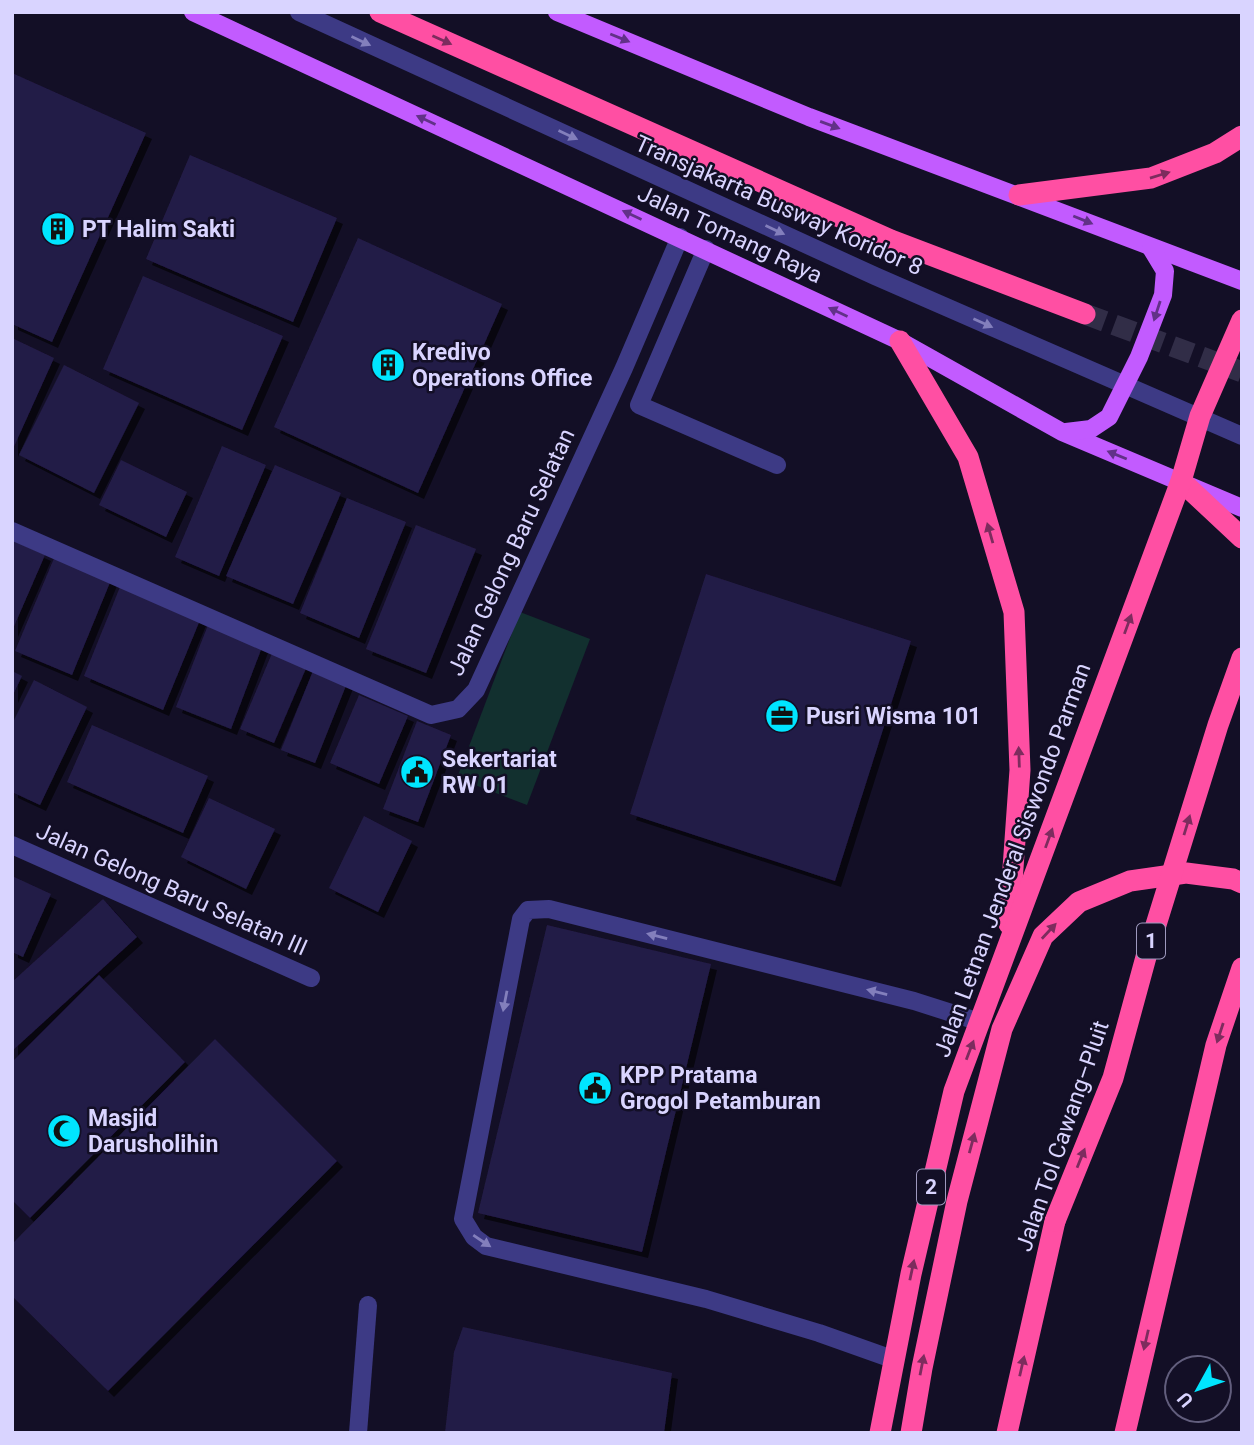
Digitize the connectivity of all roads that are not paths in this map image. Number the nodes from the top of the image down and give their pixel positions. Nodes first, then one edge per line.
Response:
1 (192, 12) edge
2 (299, 12) edge
3 (380, 12) edge
4 (556, 12) edge
5 (1242, 136) edge
6 (1020, 195) junction
7 (680, 237) junction
8 (1151, 248) junction
9 (706, 249) junction
10 (1242, 281) edge
11 (1085, 314) tunnel mouth
12 (1242, 320) edge
13 (900, 341) junction
14 (1124, 386) junction
15 (1200, 416) junction
16 (1062, 432) junction
17 (1242, 436) edge
18 (776, 465) dead end
19 (1181, 481) junction
20 (1242, 509) edge
21 (12, 531) edge
22 (1242, 538) edge
23 (1242, 658) edge
24 (12, 845) edge
25 (1242, 883) edge
26 (1008, 947) junction
27 (1242, 968) edge
28 (311, 978) dead end
29 (980, 1022) junction
30 (368, 1305) dead end
31 (895, 1360) junction
32 (358, 1433) edge
33 (880, 1433) edge
34 (911, 1433) edge
35 (1007, 1433) edge
36 (1125, 1433) edge

7 -> 1 main road, Jalan Tomang Raya
2 -> 14 street, Transjakarta Busway Koridor 8
3 -> 11 highway
4 -> 6 main road
6 -> 5 highway
6 -> 8 main road
7 - 9 main road, Jalan Tomang Raya
7 - 21 street, Jalan Gelong Baru Selatan
8 - 10 main road
8 -> 14 main road
13 -> 9 main road, Jalan Tomang Raya
9 - 18 street
12 - 15 highway, Jalan Letnan Jenderal Siswondo Parman / 2
13 - 16 main road, Jalan Tomang Raya
26 -> 13 highway
14 - 15 street, Transjakarta Busway Koridor 8
14 - 16 main road
15 - 17 street, Transjakarta Busway Koridor 8
15 - 19 highway, Jalan Letnan Jenderal Siswondo Parman / 2
19 -> 16 main road, Jalan Tomang Raya
19 - 20 main road, Jalan Tomang Raya
19 - 22 highway
26 -> 19 highway, Jalan Letnan Jenderal Siswondo Parman / 2
35 -> 23 highway, Jalan Tol Cawang–Pluit / 1, bridge
24 - 28 street, Jalan Gelong Baru Selatan III
34 -> 25 highway
26 - 29 highway, Jalan Letnan Jenderal Siswondo Parman / 2
27 -> 36 highway
31 -> 29 highway, Jalan Letnan Jenderal Siswondo Parman / 2
29 -> 31 street
30 - 32 street
31 - 33 highway, Jalan Letnan Jenderal Siswondo Parman / 2

